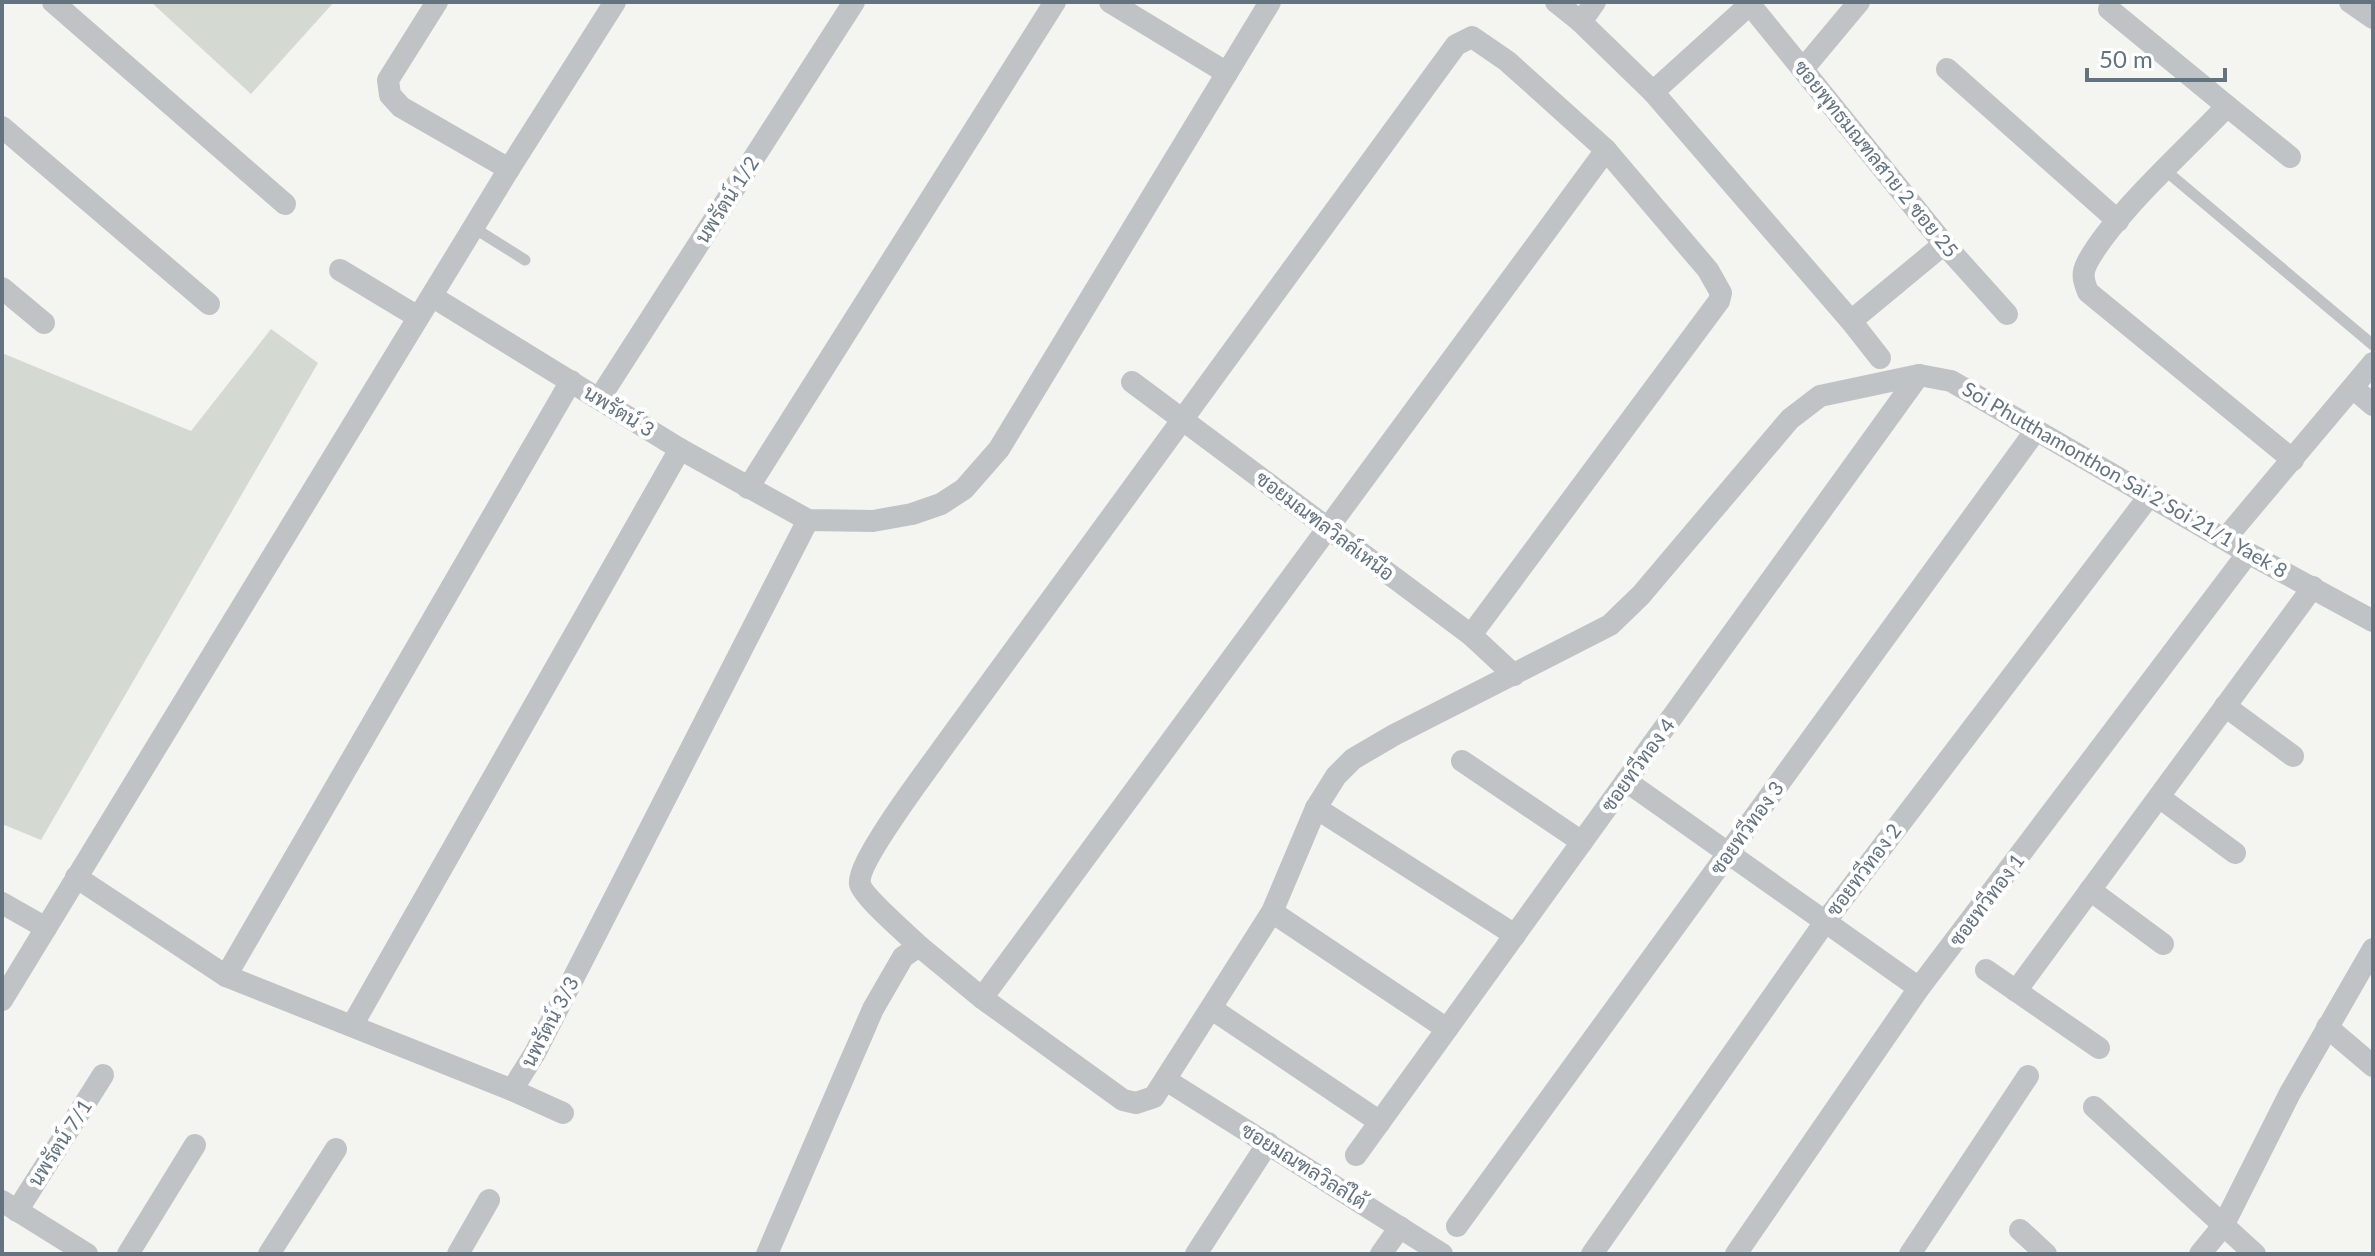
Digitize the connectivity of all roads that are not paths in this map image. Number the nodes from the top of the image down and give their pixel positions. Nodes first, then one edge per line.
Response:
1 (53, 2) edge
2 (437, 2) edge
3 (615, 2) edge
4 (854, 2) edge
5 (1055, 2) edge
6 (1270, 2) edge
7 (1556, 2) edge
8 (1595, 2) edge
9 (1859, 2) edge
10 (2350, 2) edge
11 (1114, 3) edge
12 (1749, 3) edge
13 (2109, 9) dead end
14 (2373, 18) edge
15 (1581, 22) junction
16 (1803, 69) junction
17 (1947, 69) dead end
18 (1227, 73) junction
19 (1653, 92) junction
20 (2227, 106) junction
21 (2, 127) edge
22 (1606, 150) junction
23 (2290, 157) dead end
24 (509, 169) junction
25 (2166, 171) junction
26 (285, 204) dead end
27 (2118, 221) junction
28 (474, 228) junction
29 (1944, 244) junction
30 (525, 260) dead end
31 (340, 270) dead end
32 (2, 288) edge
33 (433, 297) junction
34 (209, 304) dead end
35 (2007, 314) dead end
36 (418, 317) junction
37 (1851, 321) junction
38 (44, 323) dead end
39 (2373, 345) edge
40 (1880, 358) dead end
41 (2373, 363) edge
42 (1919, 375) junction
43 (571, 381) junction
44 (1132, 382) dead end
45 (2353, 388) junction
46 (599, 399) junction
47 (2373, 405) edge
48 (1183, 420) junction
49 (2036, 430) junction
50 (680, 449) junction
51 (2293, 460) junction
52 (748, 488) junction
53 (2150, 495) junction
54 (808, 520) junction
55 (1328, 529) junction
56 (2225, 539) junction
57 (2248, 553) junction
58 (2313, 587) junction
59 (2373, 621) edge
60 (1471, 635) junction
61 (1514, 675) junction
62 (2225, 706) junction
63 (2293, 756) dead end
64 (1462, 761) dead end
65 (1626, 781) junction
66 (2159, 797) junction
67 (1316, 808) junction
68 (1582, 842) junction
69 (1729, 853) junction
70 (2235, 853) dead end
71 (76, 877) junction
72 (2090, 890) junction
73 (2, 903) edge
74 (1272, 912) junction
75 (1825, 922) junction
76 (46, 928) junction
77 (1515, 935) junction
78 (2163, 944) dead end
79 (919, 946) junction
80 (2373, 949) edge
81 (1986, 970) dead end
82 (226, 976) junction
83 (1919, 988) junction
84 (2016, 991) junction
85 (982, 998) junction
86 (2, 1000) edge
87 (1212, 1009) junction
88 (353, 1024) junction
89 (2327, 1027) junction
90 (1447, 1029) junction
91 (2099, 1048) dead end
92 (2373, 1066) edge
93 (103, 1075) dead end
94 (2028, 1076) dead end
95 (1166, 1080) junction
96 (512, 1090) junction
97 (2094, 1107) dead end
98 (563, 1113) dead end
99 (1380, 1122) junction
100 (1268, 1143) junction
101 (195, 1145) dead end
102 (336, 1149) dead end
103 (1356, 1155) dead end
104 (489, 1200) dead end
105 (9, 1206) edge
106 (1457, 1226) dead end
107 (2223, 1226) junction
108 (1400, 1227) junction
109 (2020, 1230) dead end
110 (87, 1254) edge
111 (128, 1254) edge
112 (269, 1254) edge
113 (458, 1254) edge
114 (767, 1254) edge
115 (1196, 1254) edge
116 (1381, 1254) edge
117 (1442, 1254) edge
118 (1592, 1254) edge
119 (1736, 1254) edge
120 (1910, 1254) edge
121 (2046, 1254) edge
122 (2200, 1254) edge
123 (2255, 1254) edge

1 - 26 street
2 - 24 street
3 - 24 street
4 - 46 street, นพรัตน์ 1/2
5 - 52 street
6 - 18 street
7 - 15 street
8 - 15 street
9 - 16 street
10 - 14 street
11 - 18 street
12 - 16 street, ซอยพุทธมณฑลสาย 2 ซอย 25
12 - 19 street
13 - 20 street
15 - 19 street
16 - 29 street, ซอยพุทธมณฑลสาย 2 ซอย 25
17 - 27 street
18 - 54 street
19 - 37 street
20 - 23 street
20 - 25 street
21 - 34 street
22 - 48 street
22 - 55 street
22 - 60 street
24 - 28 street
25 - 27 street
25 - 39 lane
27 - 51 street
28 - 30 lane
28 - 33 street
29 - 35 street, ซอยพุทธมณฑลสาย 2 ซอย 25
29 - 37 street
31 - 36 street
32 - 38 street
33 - 36 street
33 - 43 street, นพรัตน์ 3
36 - 71 street
37 - 40 street
41 - 45 street
42 - 49 street, Soi Phutthamonthon Sai 2 Soi 21/1 Yaek 8
42 - 61 street, Soi Phutthamonthon Sai 2 Soi 21/1 Yaek 8
42 - 65 street, ซอยทวีทอง 4
43 - 46 street, นพรัตน์ 3
43 - 82 street
44 - 48 street, ซอยมณฑลวิลล์เหนือ
45 - 47 street
45 - 51 street
46 - 50 street, นพรัตน์ 3
48 - 55 street, ซอยมณฑลวิลล์เหนือ
48 - 79 street, Soi Phutthamonthon Sai 2 Soi 21/1 Yaek 8
49 - 53 street, Soi Phutthamonthon Sai 2 Soi 21/1 Yaek 8
49 - 69 street, ซอยทวีทอง 3
50 - 52 street, นพรัตน์ 3
50 - 88 street
51 - 56 street
52 - 54 street, นพรัตน์ 3
53 - 56 street, Soi Phutthamonthon Sai 2 Soi 21/1 Yaek 8
53 - 75 street, ซอยทวีทอง 2
54 - 96 street, นพรัตน์ 3/3
55 - 60 street, ซอยมณฑลวิลล์เหนือ
55 - 85 street
56 - 57 street, Soi Phutthamonthon Sai 2 Soi 21/1 Yaek 8
57 - 58 street, Soi Phutthamonthon Sai 2 Soi 21/1 Yaek 8
57 - 83 street, ซอยทวีทอง 1
58 - 59 street, Soi Phutthamonthon Sai 2 Soi 21/1 Yaek 8
58 - 62 street
60 - 61 street, ซอยมณฑลวิลล์เหนือ
61 - 67 street, Soi Phutthamonthon Sai 2 Soi 21/1 Yaek 8
62 - 63 street
62 - 66 street
64 - 68 street
65 - 68 street, ซอยทวีทอง 4
65 - 69 street
66 - 70 street
66 - 72 street
67 - 74 street, Soi Phutthamonthon Sai 2 Soi 21/1 Yaek 8
67 - 77 street
68 - 77 street, ซอยทวีทอง 4
69 - 75 street
69 - 106 street, ซอยทวีทอง 3
71 - 76 street
71 - 82 street, นพรัตน์ 3/3
72 - 78 street
72 - 84 street
73 - 76 street
74 - 87 street, Soi Phutthamonthon Sai 2 Soi 21/1 Yaek 8
74 - 90 street
75 - 83 street
75 - 118 street, ซอยทวีทอง 2
76 - 86 street
77 - 90 street, ซอยทวีทอง 4
79 - 85 street, Soi Phutthamonthon Sai 2 Soi 21/1 Yaek 8
79 - 114 street
80 - 89 street
81 - 84 street
82 - 88 street, นพรัตน์ 3/3
83 - 119 street, ซอยทวีทอง 1
84 - 91 street
85 - 95 street, Soi Phutthamonthon Sai 2 Soi 21/1 Yaek 8
87 - 95 street, Soi Phutthamonthon Sai 2 Soi 21/1 Yaek 8
87 - 99 street
88 - 96 street, นพรัตน์ 3/3
89 - 92 street
89 - 107 street
90 - 99 street, ซอยทวีทอง 4
93 - 105 street, นพรัตน์ 7/1
94 - 120 street
95 - 100 street, ซอยมณฑลวิลล์ใต้
96 - 98 street
97 - 107 street
99 - 103 street, ซอยทวีทอง 4
100 - 108 street, ซอยมณฑลวิลล์ใต้
100 - 115 street
101 - 111 street
102 - 112 street
104 - 113 street
105 - 110 street
107 - 122 street
107 - 123 street
108 - 116 street
108 - 117 street, ซอยมณฑลวิลล์ใต้
109 - 121 street

